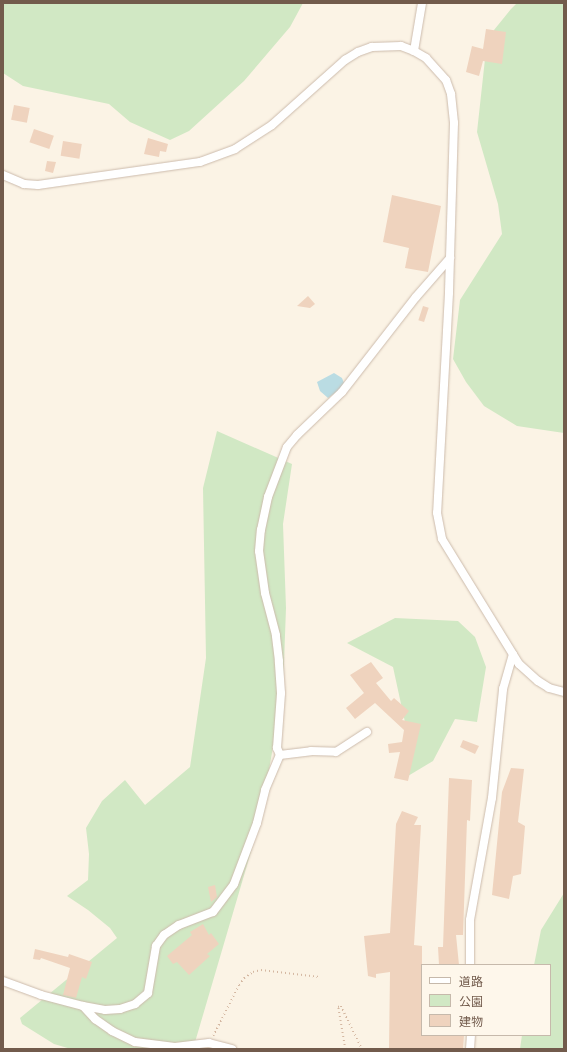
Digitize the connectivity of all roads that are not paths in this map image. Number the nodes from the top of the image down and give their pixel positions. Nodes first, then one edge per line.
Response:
1 (422, 3) edge
2 (414, 51) junction
3 (3, 175) edge
4 (450, 258) junction
5 (512, 654) junction
6 (564, 692) edge
7 (367, 732) dead end
8 (280, 755) junction
9 (470, 964) edge
10 (3, 981) edge
11 (83, 1006) junction
12 (471, 1036) edge
13 (232, 1049) edge
14 (470, 1049) edge

1 - 2 street
2 - 3 street
2 - 4 street
4 - 5 street
4 - 8 street
5 - 6 street
5 - 9 street
7 - 8 street
8 - 11 street
10 - 11 street
11 - 13 street
12 - 14 street

